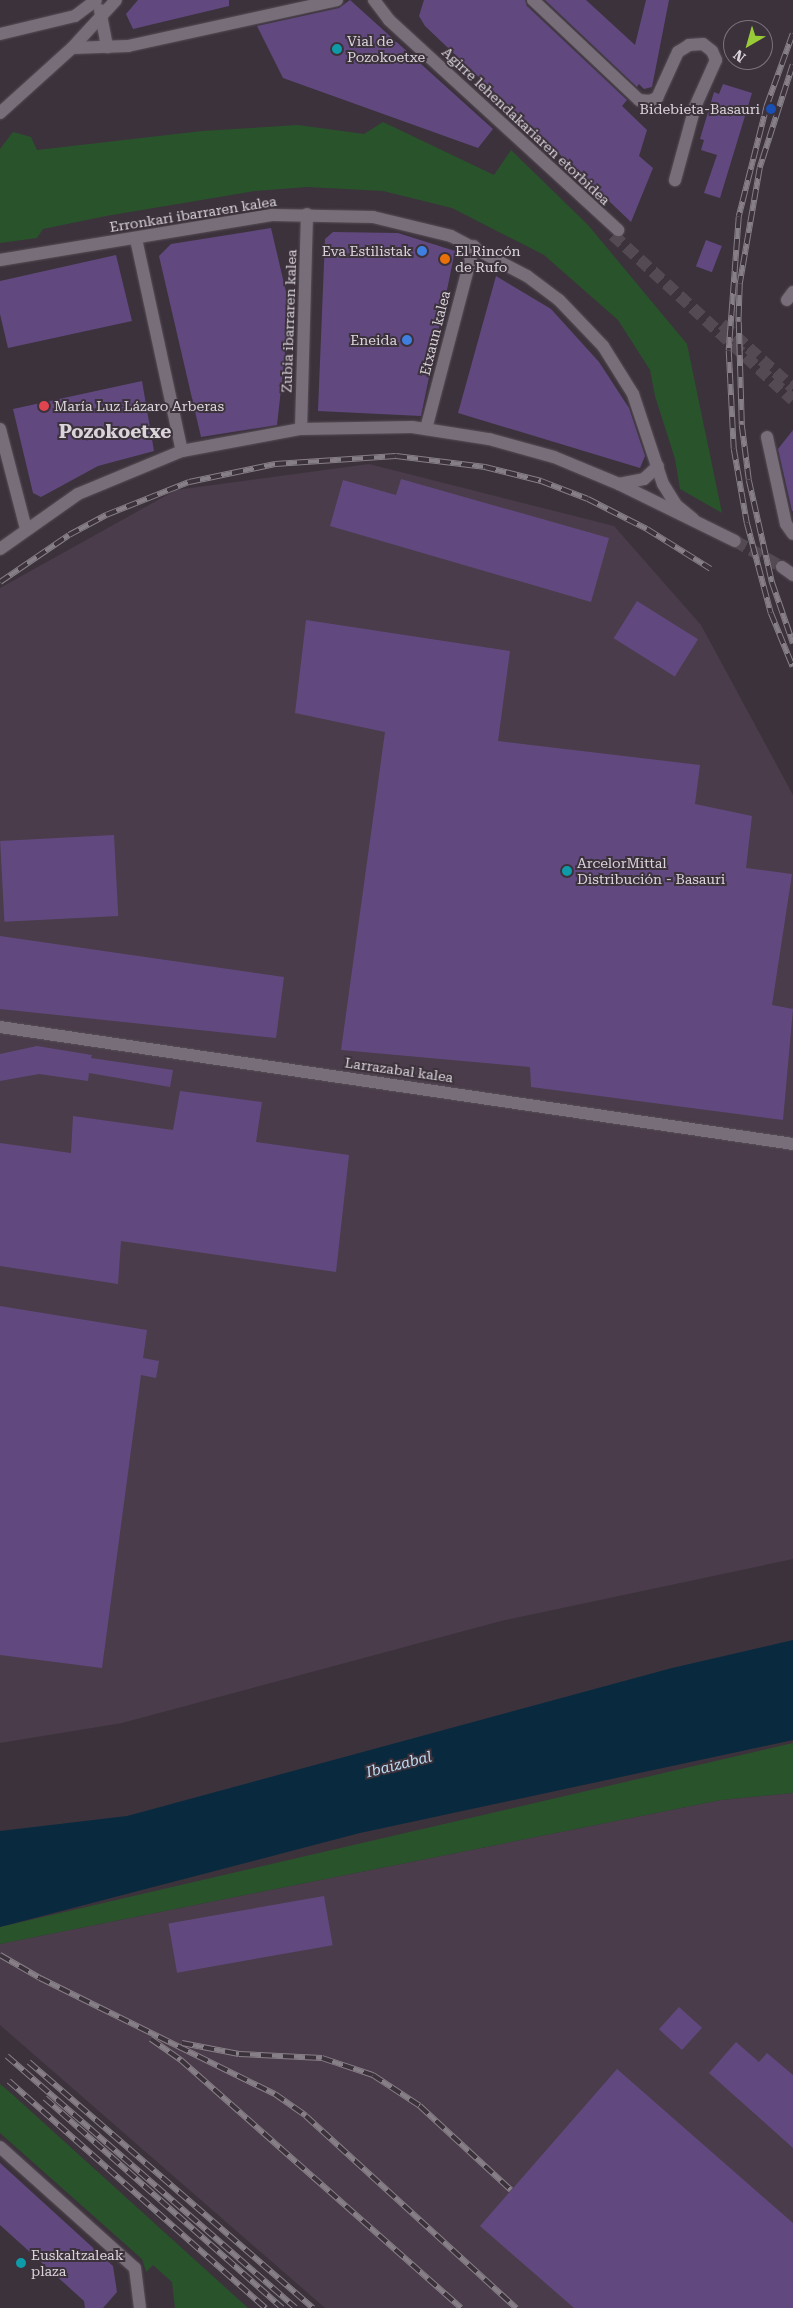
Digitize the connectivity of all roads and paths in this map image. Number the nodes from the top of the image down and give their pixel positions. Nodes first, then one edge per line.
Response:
1 (98, 0) edge
2 (116, 0) edge
3 (337, 0) edge
4 (374, 0) edge
5 (533, 0) edge
6 (101, 15) junction
7 (75, 16) junction
8 (89, 29) junction
9 (0, 34) edge
10 (107, 47) junction
11 (72, 48) junction
12 (14, 99) junction
13 (0, 108) edge
14 (0, 113) edge
15 (675, 180) dead end
16 (307, 214) junction
17 (618, 230) tunnel mouth
18 (136, 239) junction
19 (474, 246) junction
20 (0, 260) edge
21 (301, 428) junction
22 (0, 429) edge
23 (426, 429) junction
24 (767, 437) dead end
25 (182, 451) junction
26 (658, 466) junction
27 (619, 484) junction
28 (693, 520) junction
29 (26, 529) junction
30 (793, 534) edge
31 (735, 541) tunnel mouth
32 (0, 548) edge
33 (782, 567) tunnel mouth
34 (793, 575) edge
35 (0, 1027) edge
36 (793, 1144) edge
37 (0, 2147) edge
38 (140, 2308) edge

1 - 6 street
1 - 7 street
2 - 6 street
3 - 10 street
4 - 17 street, Agirre lehendakariaren etorbidea
5 - 15 street
6 - 8 street
6 - 10 street
7 - 8 street
7 - 9 street
8 - 11 street
10 - 11 street
11 - 12 street
12 - 13 street
12 - 14 street
16 - 18 street, Erronkari ibarraren kalea
16 - 19 street, Erronkari ibarraren kalea
16 - 21 street, Zubia ibarraren kalea
18 - 20 street, Erronkari ibarraren kalea
18 - 25 street
19 - 23 street, Etxaun kalea
19 - 26 street, Erronkari ibarraren kalea
21 - 23 street
21 - 25 street
22 - 29 street
23 - 27 street
24 - 30 street
25 - 29 street
26 - 27 street
26 - 28 street, Erronkari ibarraren kalea
27 - 28 street
28 - 31 street
29 - 32 street
33 - 34 street
35 - 36 street, Larrazabal kalea
37 - 38 street

